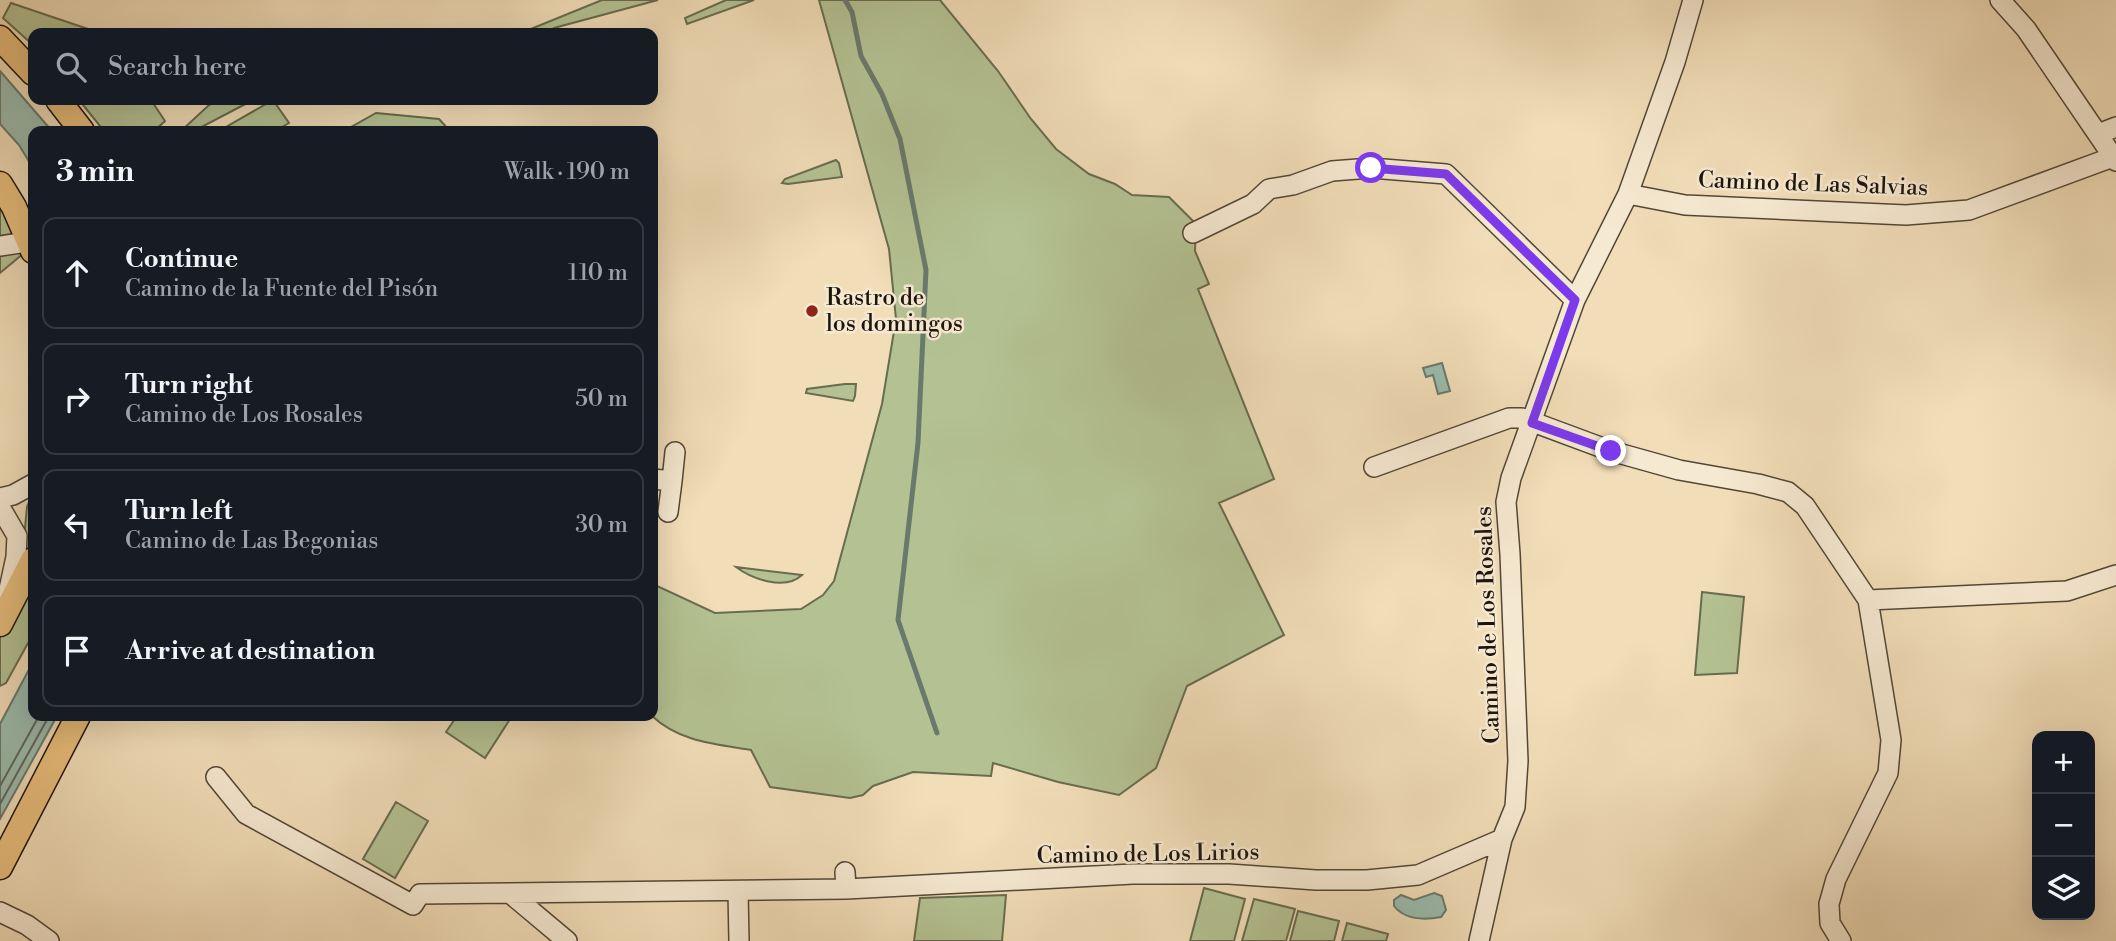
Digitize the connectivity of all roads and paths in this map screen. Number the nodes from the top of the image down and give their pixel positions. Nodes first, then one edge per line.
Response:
1 (1693, 0) edge
2 (2000, 0) edge
3 (0, 38) edge
4 (28, 68) edge
5 (62, 105) edge
6 (78, 126) edge
7 (2107, 131) edge
8 (2115, 159) edge
9 (0, 184) edge
10 (1628, 194) junction
11 (1193, 233) dead end
12 (28, 236) edge
13 (28, 244) edge
14 (0, 246) edge
15 (1575, 300) junction
16 (1532, 423) junction
17 (675, 452) dead end
18 (1374, 467) dead end
19 (662, 480) edge
20 (28, 487) edge
21 (0, 498) edge
22 (0, 506) edge
23 (668, 512) dead end
24 (28, 570) edge
25 (2116, 575) edge
26 (1868, 600) junction
27 (1, 623) edge
28 (75, 721) edge
29 (216, 777) dead end
30 (1503, 839) junction
31 (0, 867) edge
32 (737, 891) junction
33 (511, 894) junction
34 (0, 912) edge
35 (49, 941) edge
36 (567, 941) edge
37 (739, 941) edge
38 (1479, 941) edge
39 (1841, 941) edge

1 - 10 street, Camino de Los Rosales
2 - 7 street
3 - 4 main road
5 - 6 main road
7 - 8 street
8 - 10 street, Camino de Las Salvias
9 - 12 main road
10 - 15 street, Camino de Los Rosales
11 - 15 street
13 - 14 street
15 - 16 street, Camino de Los Rosales
16 - 18 street
16 - 26 street
16 - 30 street, Camino de Los Rosales
17 - 19 street
19 - 23 street
20 - 21 street
22 - 27 street
24 - 27 main road
25 - 26 street
26 - 39 street
28 - 31 main road
29 - 33 street, Camino de Los Lirios
30 - 32 street, Camino de Los Lirios
30 - 38 street, Camino de Los Rosales
32 - 33 street, Camino de Los Lirios
32 - 37 street
33 - 36 street
34 - 35 street

